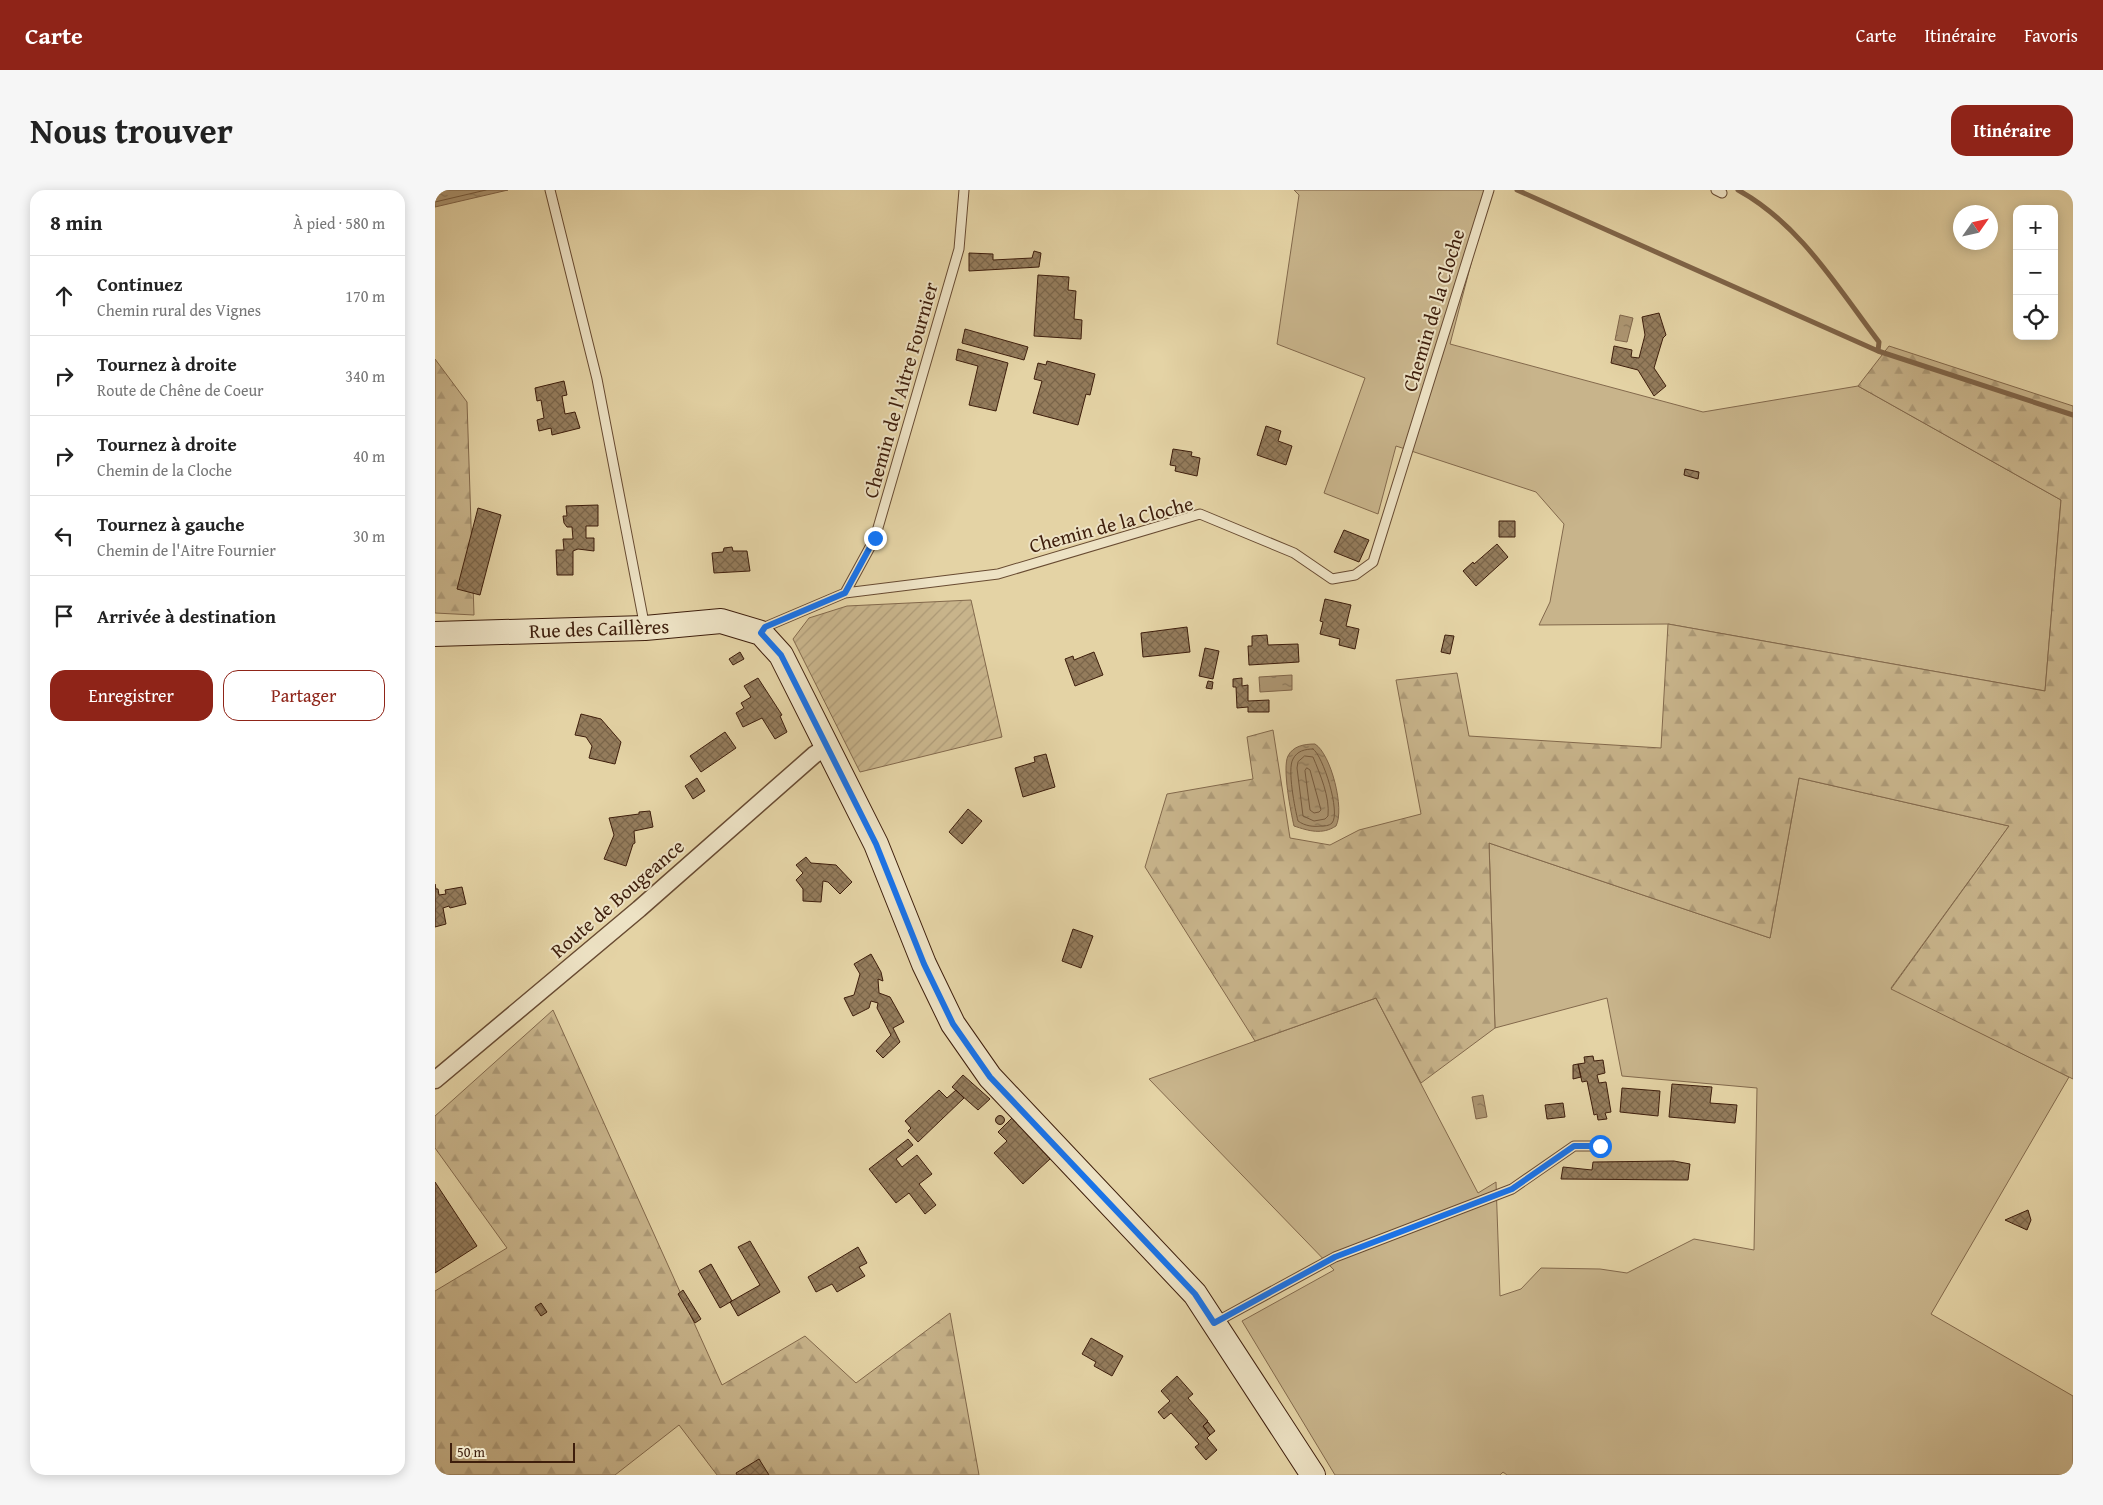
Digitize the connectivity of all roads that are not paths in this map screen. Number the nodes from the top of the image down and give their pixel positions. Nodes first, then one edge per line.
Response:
1 (550, 190) edge
2 (964, 190) edge
3 (1489, 190) edge
4 (845, 593) junction
5 (645, 628) junction
6 (761, 633) junction
7 (435, 634) edge
8 (826, 747) junction
9 (435, 1080) edge
10 (1600, 1146) dead end
11 (1214, 1323) junction
12 (1313, 1475) edge

1 - 5 lane
2 - 4 lane, Chemin de l'Aitre Fournier
3 - 4 lane, Chemin de la Cloche
4 - 6 lane, Chemin de la Cloche
5 - 6 street, Rue des Caillères
5 - 7 street, Rue des Caillères
6 - 8 street
8 - 9 street, Route de Bougeance
8 - 11 street
10 - 11 lane
11 - 12 street

